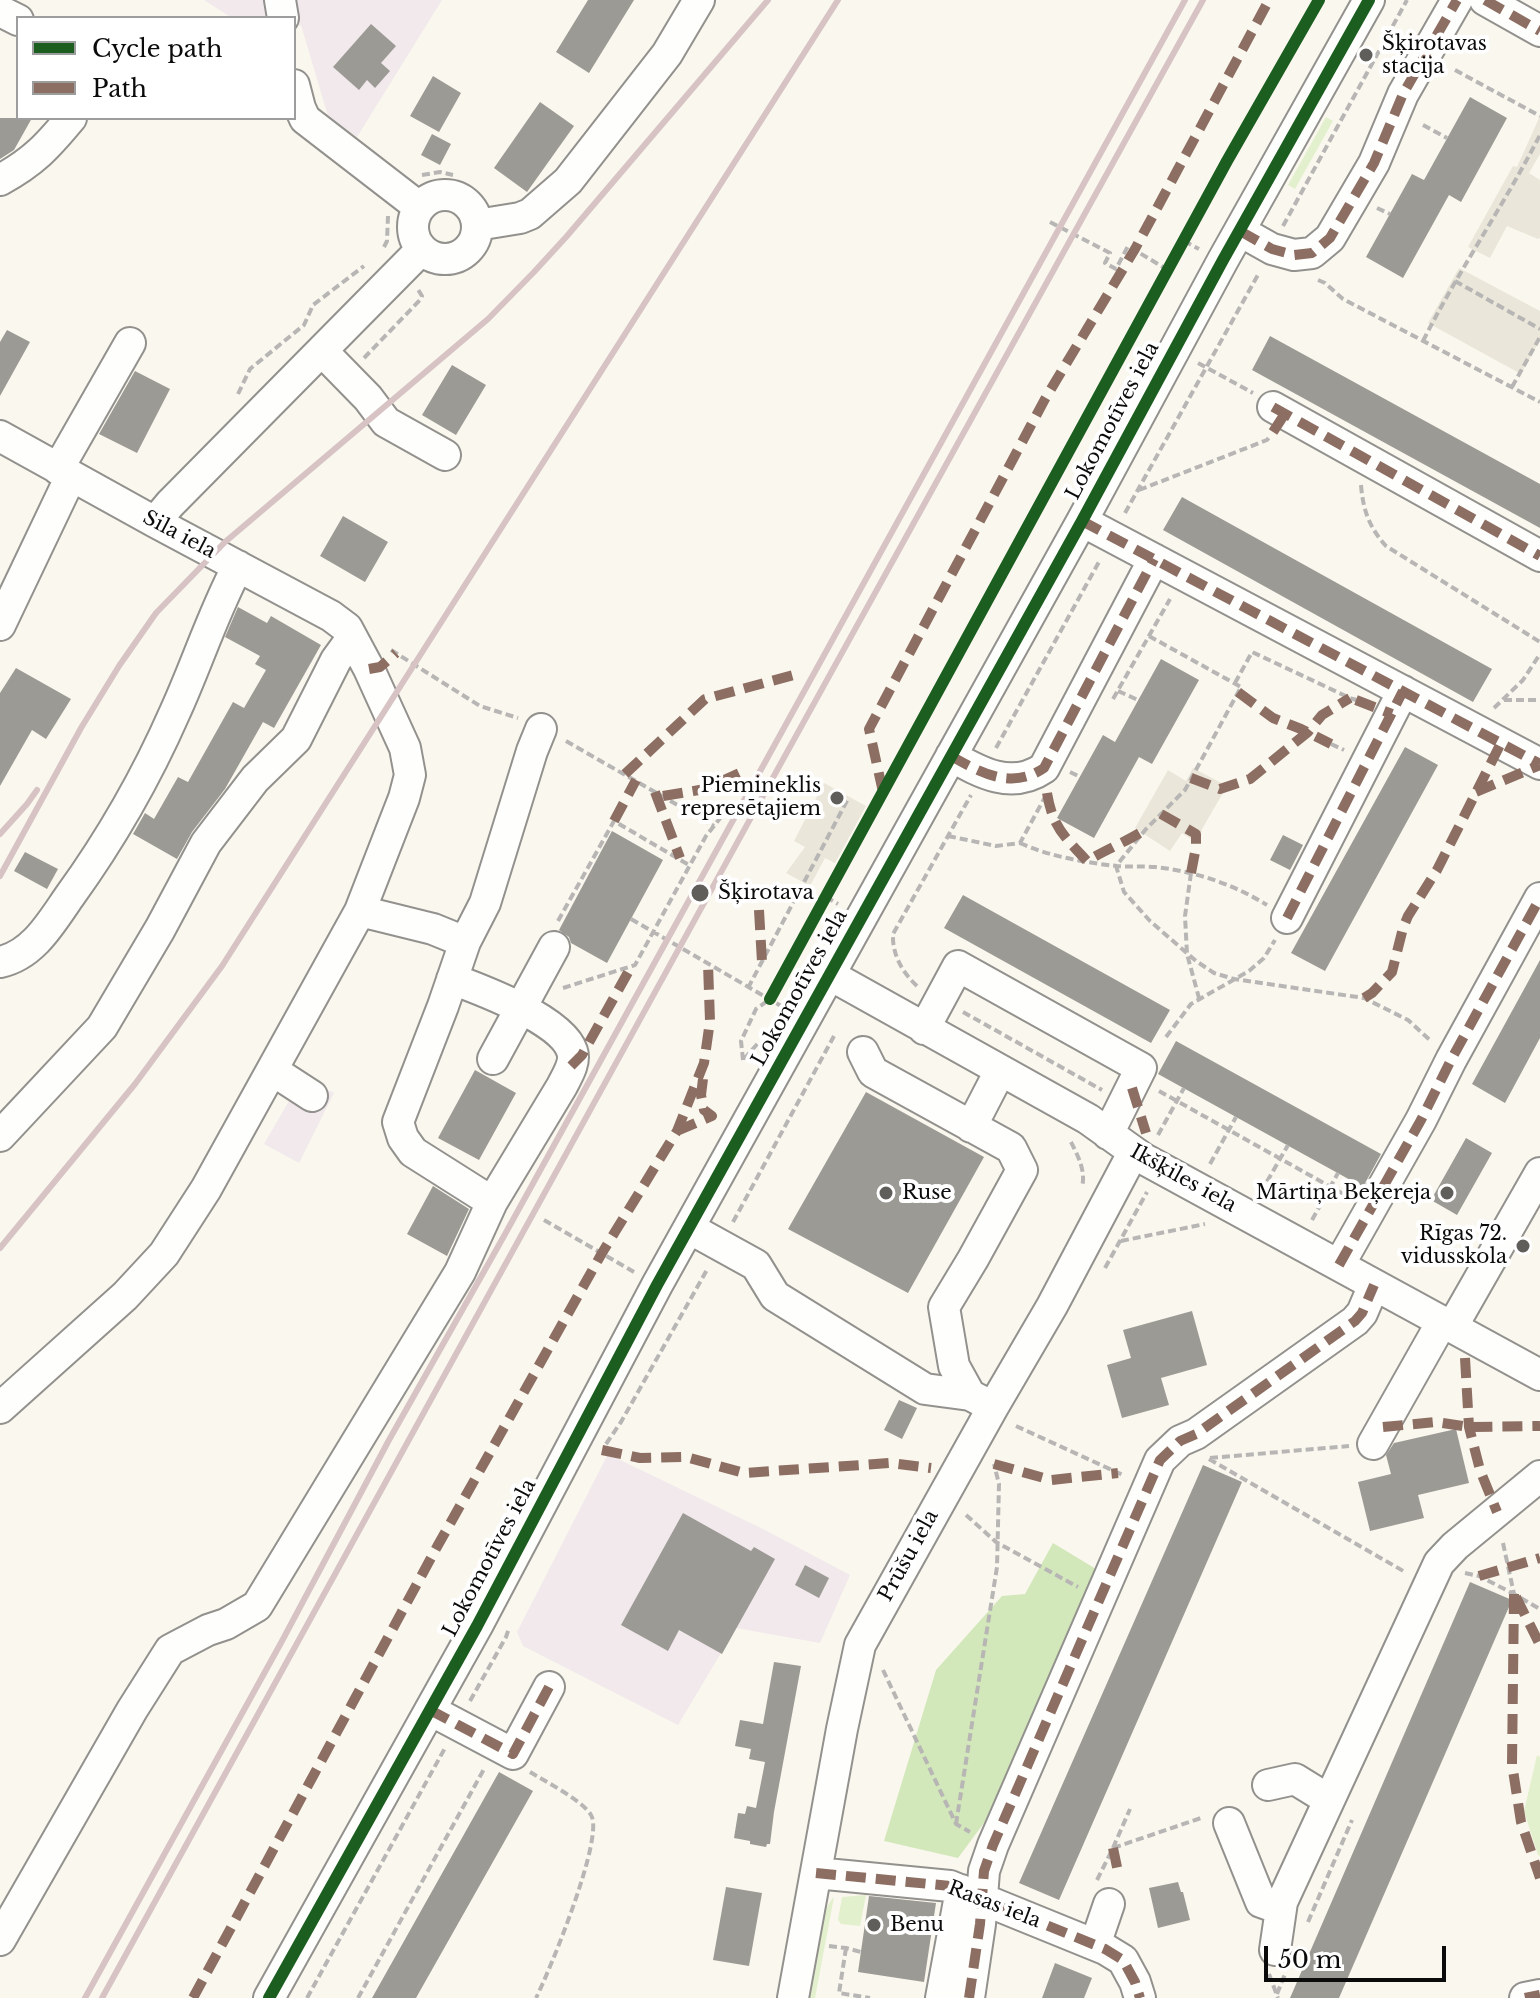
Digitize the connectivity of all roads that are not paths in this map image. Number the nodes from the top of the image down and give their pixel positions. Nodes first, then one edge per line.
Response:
1 (699, 0) edge
2 (1369, 0) edge
3 (1457, 0) edge
4 (1485, 0) edge
5 (1540, 31) edge
6 (296, 93) edge
7 (69, 120) edge
8 (0, 180) edge
9 (408, 198) junction
10 (477, 225) junction
11 (1240, 231) junction
12 (421, 250) junction
13 (130, 343) dead end
14 (322, 351) junction
15 (1277, 418) road end
16 (0, 436) edge
17 (445, 455) dead end
18 (64, 472) junction
19 (1082, 521) junction
20 (155, 522) junction
21 (1540, 556) edge
22 (1154, 559) junction
23 (238, 566) junction
24 (0, 625) edge
25 (352, 638) junction
26 (1403, 691) junction
27 (541, 729) dead end
28 (951, 756) junction
29 (1540, 764) edge
30 (1540, 898) edge
31 (360, 911) junction
32 (1287, 918) road end
33 (465, 942) junction
34 (554, 947) road end
35 (0, 962) edge
36 (830, 975) junction
37 (452, 979) junction
38 (524, 1004) junction
39 (924, 1029) junction
40 (863, 1052) dead end
41 (493, 1059) dead end
42 (272, 1070) junction
43 (1000, 1071) junction
44 (312, 1096) dead end
45 (1114, 1123) junction
46 (971, 1127) junction
47 (0, 1136) edge
48 (1145, 1146) junction
49 (1540, 1173) edge
50 (492, 1202) junction
51 (689, 1228) junction
52 (1339, 1265) junction
53 (1374, 1285) junction
54 (1447, 1324) junction
55 (1540, 1375) edge
56 (0, 1408) edge
57 (993, 1409) junction
58 (1373, 1444) road end
59 (1540, 1476) edge
60 (549, 1687) dead end
61 (430, 1710) junction
62 (1268, 1785) dead end
63 (1329, 1800) junction
64 (1220, 1819) road end
65 (816, 1873) junction
66 (971, 1895) junction
67 (1100, 1897) road end
68 (1282, 1902) junction
69 (0, 1940) edge
70 (1095, 1945) junction
71 (1275, 1950) dead end
72 (1540, 1995) edge
73 (269, 1998) edge
74 (793, 1998) edge
75 (941, 1998) edge
76 (969, 1998) edge
77 (1140, 1998) edge
78 (1525, 1998) edge

1 - 10 street
2 - 11 street, Lokomotīves iela
3 - 11 street
4 - 5 street
6 - 9 street
7 - 8 street
9 - 10 street
9 - 12 street
10 - 12 street
11 - 19 street, Lokomotīves iela
12 - 14 street
13 - 18 street
14 - 17 street
14 - 20 street
15 - 21 street
16 - 18 street, Sila iela
18 - 20 street, Sila iela
18 - 24 street
19 - 22 street
19 - 28 street, Lokomotīves iela
20 - 23 street, Sila iela
22 - 26 street
22 - 28 street
23 - 25 street, Sila iela
23 - 35 street
25 - 31 street, Sila iela
25 - 47 street
26 - 29 street
26 - 32 street
27 - 33 street
28 - 36 street, Lokomotīves iela
30 - 52 street
31 - 33 street
31 - 42 street, Sila iela
33 - 37 street
34 - 38 street
36 - 39 street, Ikšķiles iela
36 - 51 street, Lokomotīves iela
37 - 38 street
37 - 50 street
38 - 41 street
38 - 50 street
39 - 43 street, Ikšķiles iela
39 - 45 street
40 - 46 street
42 - 44 street
42 - 56 street, Sila iela
43 - 45 street, Ikšķiles iela
43 - 46 street
45 - 48 street, Ikšķiles iela
46 - 57 street
48 - 52 street, Ikšķiles iela
48 - 57 street, Prūšu iela
49 - 54 street
50 - 69 street
51 - 57 street
51 - 61 street, Lokomotīves iela
52 - 53 street, Ikšķiles iela
53 - 54 street, Ikšķiles iela
53 - 66 street
54 - 55 street, Ikšķiles iela
54 - 58 street
57 - 65 street, Prūšu iela
59 - 63 street
60 - 61 street
61 - 73 street, Lokomotīves iela
62 - 63 street
63 - 68 street
64 - 68 street
65 - 66 street, Rasas iela
65 - 74 street, Prūšu iela
66 - 70 street, Rasas iela
66 - 75 street
66 - 76 street
67 - 70 street
68 - 71 street
70 - 77 street, Rasas iela
72 - 78 street

